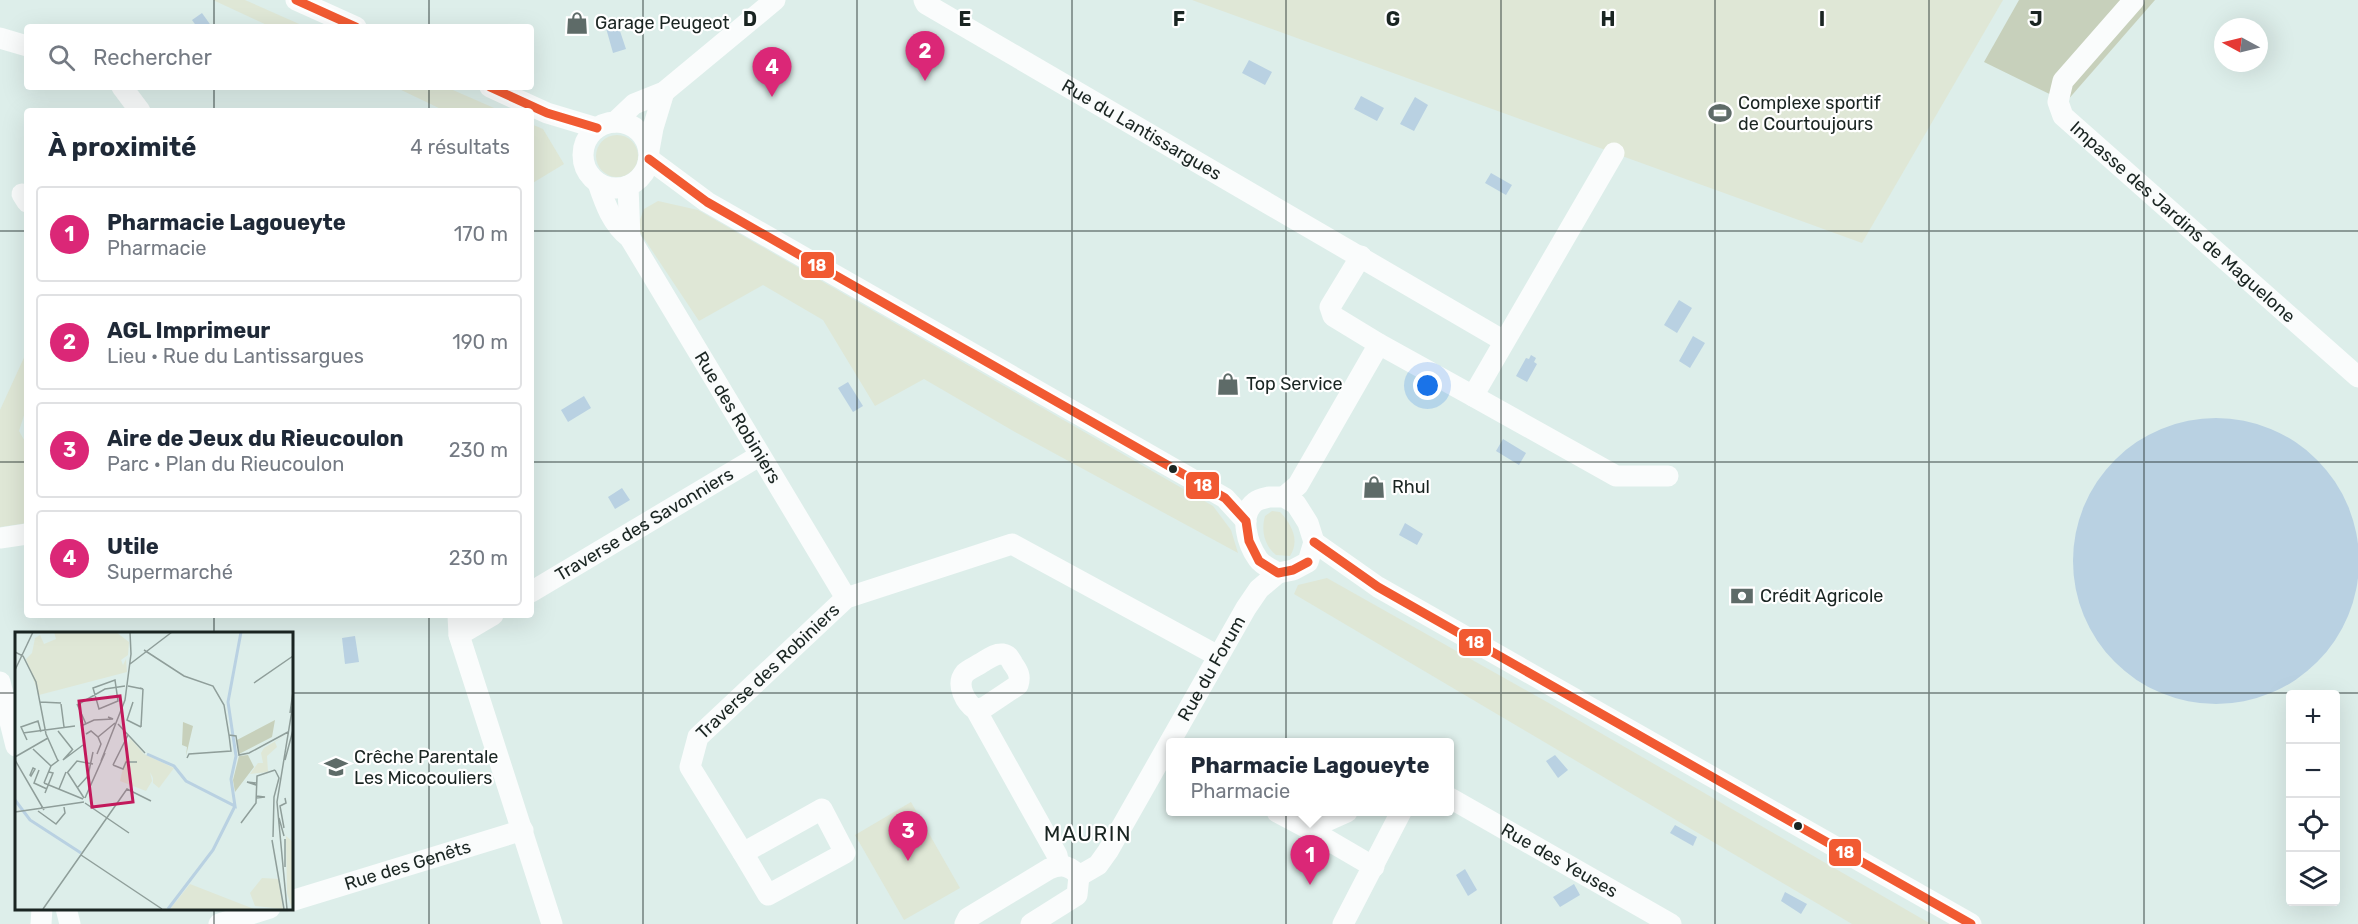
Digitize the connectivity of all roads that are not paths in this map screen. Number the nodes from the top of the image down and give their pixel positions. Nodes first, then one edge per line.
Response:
1 (775, 0) edge
2 (924, 0) edge
3 (2134, 0) edge
4 (301, 1) edge
5 (350, 24) edge
6 (0, 38) edge
7 (24, 45) edge
8 (124, 90) edge
9 (497, 90) edge
10 (664, 92) junction
11 (138, 108) edge
12 (547, 112) junction
13 (606, 125) junction
14 (584, 148) junction
15 (1614, 153) dead end
16 (649, 154) junction
17 (598, 183) junction
18 (633, 184) junction
19 (707, 202) junction
20 (630, 238) junction
21 (1361, 256) junction
22 (1504, 341) junction
23 (1379, 344) junction
24 (2358, 377) edge
25 (1473, 396) junction
26 (759, 456) junction
27 (1668, 476) dead end
28 (1293, 495) junction
29 (1226, 498) junction
30 (1256, 502) junction
31 (1245, 521) junction
32 (24, 534) edge
33 (0, 538) edge
34 (1311, 552) junction
35 (1259, 561) junction
36 (1278, 573) junction
37 (534, 590) edge
38 (846, 598) junction
39 (1246, 608) junction
40 (483, 618) edge
41 (459, 625) edge
42 (1218, 656) junction
43 (0, 682) edge
44 (976, 710) dead end
45 (9, 734) edge
46 (1175, 738) edge
47 (1166, 755) edge
48 (1454, 801) edge
49 (1285, 816) edge
50 (1338, 816) edge
51 (1399, 816) edge
52 (1309, 829) junction
53 (523, 830) junction
54 (743, 853) junction
55 (1059, 865) junction
56 (1374, 867) junction
57 (1079, 876) junction
58 (292, 901) edge
59 (42, 909) edge
60 (66, 909) edge
61 (267, 909) edge
62 (41, 924) edge
63 (70, 924) edge
64 (219, 924) edge
65 (552, 924) edge
66 (965, 924) edge
67 (1031, 924) edge
68 (1343, 924) edge
69 (1670, 924) edge
70 (1971, 924) edge

1 - 10 street
2 - 21 street, Rue du Lantissargues
3 - 24 street, Impasse des Jardins de Maguelone
4 - 5 street
6 - 7 street
8 - 11 street
9 - 12 street
10 - 13 street
10 - 16 street
12 - 13 street
12 - 14 street
13 - 14 street
13 - 16 street
14 - 17 street
15 - 22 street
16 - 18 street
16 - 19 street
17 - 18 street
17 - 20 street, Rue des Robiniers
18 - 19 street
18 - 20 street, Rue des Robiniers
19 - 29 street
20 - 26 street, Rue des Robiniers
21 - 22 street, Rue du Lantissargues
21 - 23 street
22 - 25 street
23 - 25 street
23 - 28 street
25 - 27 street
26 - 37 street, Traverse des Savonniers
26 - 38 street, Rue des Robiniers
28 - 30 street
28 - 34 street
29 - 30 street
29 - 31 street
30 - 31 street
31 - 35 street
32 - 33 street
34 - 36 street
34 - 70 street
35 - 36 street
35 - 39 street, Rue du Forum
36 - 39 street, Rue du Forum
38 - 42 street, Traverse des Robiniers
38 - 54 street, Traverse des Robiniers
39 - 42 street, Rue du Forum
40 - 41 street
41 - 53 street
42 - 46 street, Rue du Forum
43 - 45 street
44 - 55 street
47 - 57 street, Rue du Forum
48 - 69 street, Rue des Yeuses
49 - 52 street
50 - 52 street
51 - 56 street
52 - 56 street
53 - 58 street, Rue des Genêts
53 - 65 street
54 - 54 street, Traverse des Robiniers
55 - 57 street
55 - 66 street
56 - 68 street
57 - 67 street
59 - 62 street
60 - 63 street
61 - 64 street

